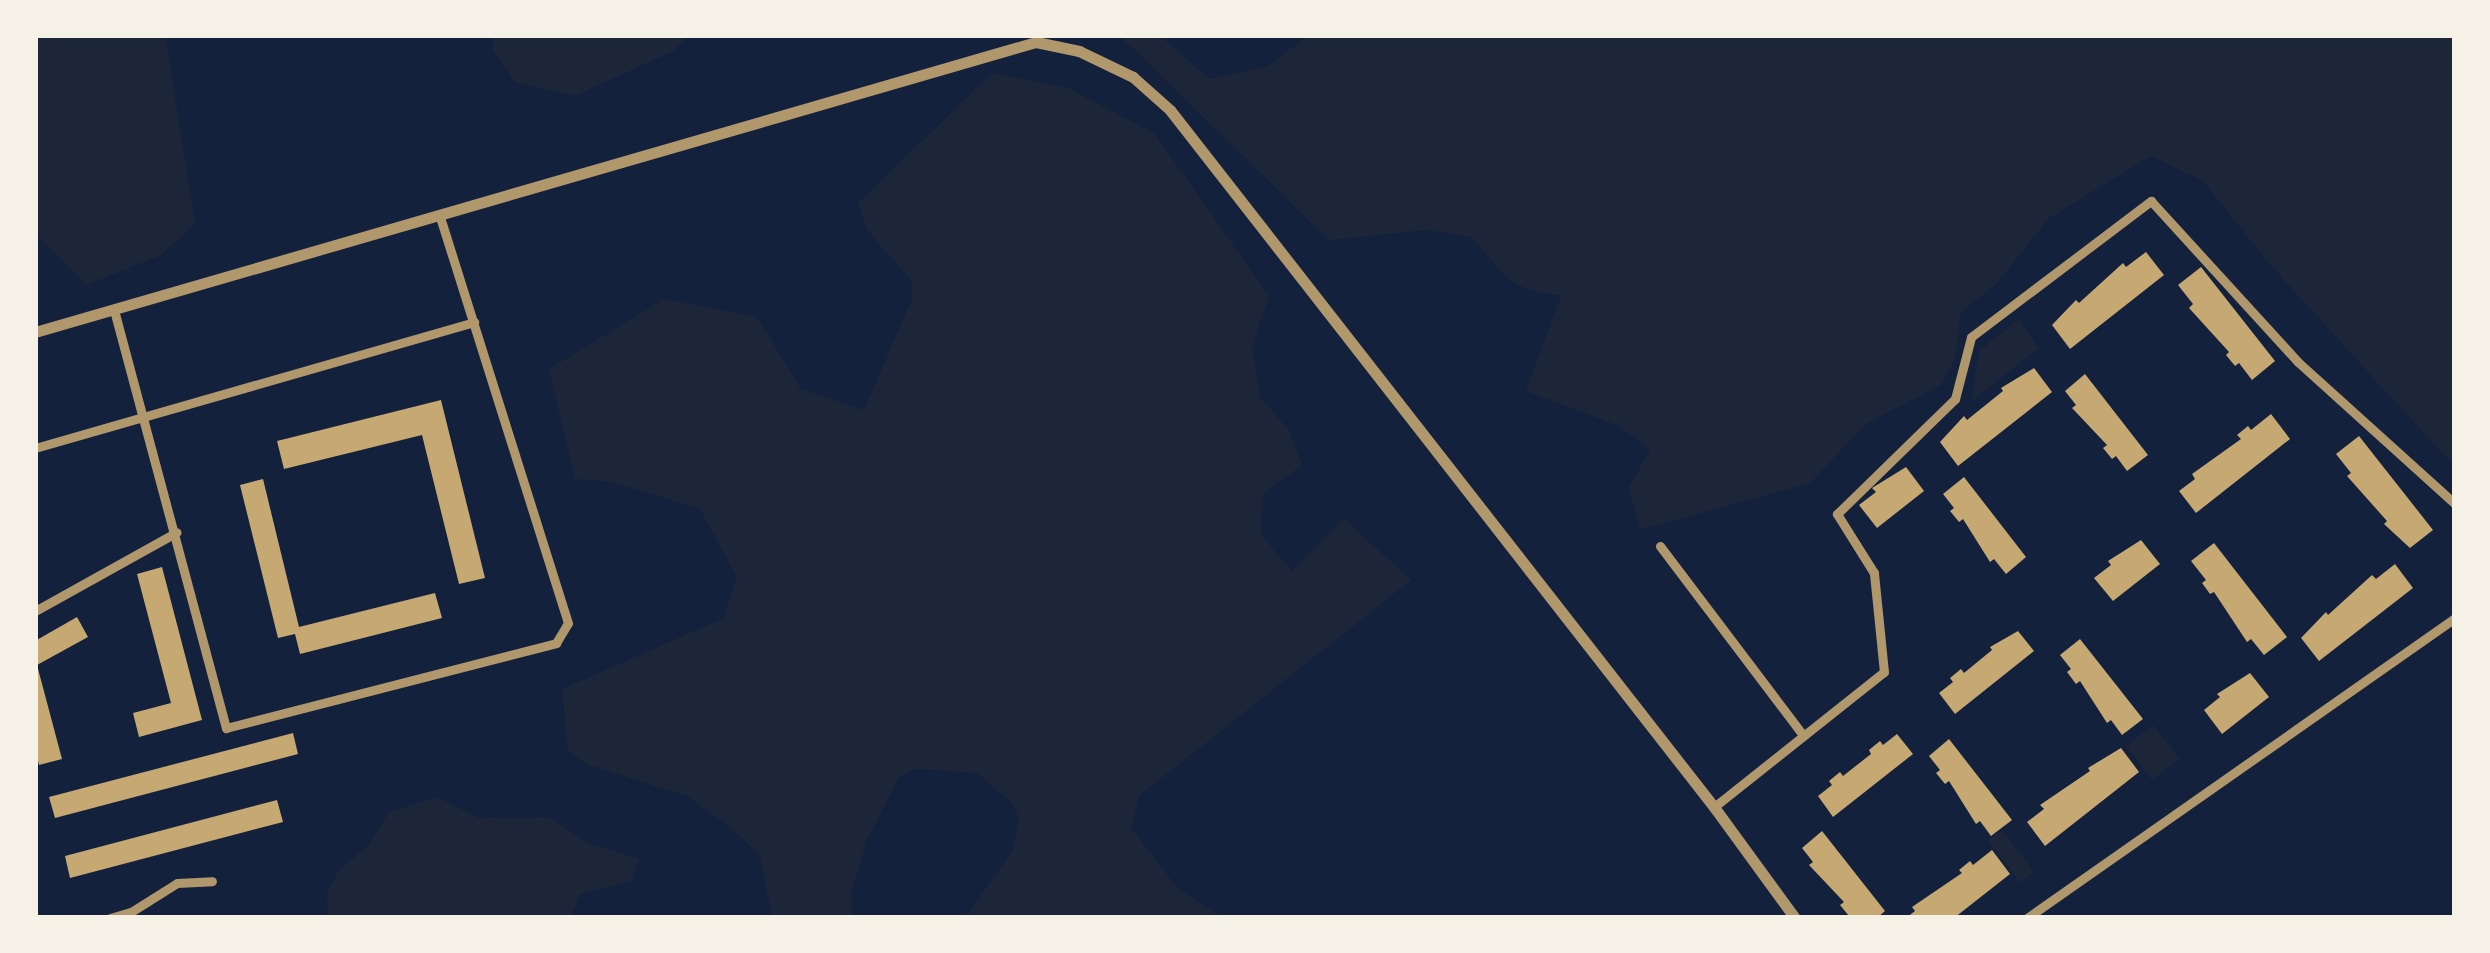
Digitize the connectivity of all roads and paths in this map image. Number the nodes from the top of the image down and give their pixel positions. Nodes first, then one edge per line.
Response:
1 (440, 217) junction
2 (114, 310) junction
3 (474, 322) junction
4 (35, 332) edge
5 (142, 416) junction
6 (35, 448) edge
7 (2455, 504) edge
8 (177, 532) junction
9 (1660, 546) dead end
10 (35, 611) edge
11 (2455, 618) edge
12 (1802, 734) junction
13 (1714, 807) junction
14 (212, 882) dead end
15 (110, 918) edge
16 (1795, 918) edge
17 (2027, 918) edge

1 - 2 street
1 - 3 street
1 - 13 street
2 - 4 street
2 - 5 street
3 - 5 street
3 - 8 street
5 - 6 street
5 - 8 street
7 - 12 street
8 - 10 street
9 - 12 street
11 - 17 street
12 - 13 street
13 - 16 street
14 - 15 street

